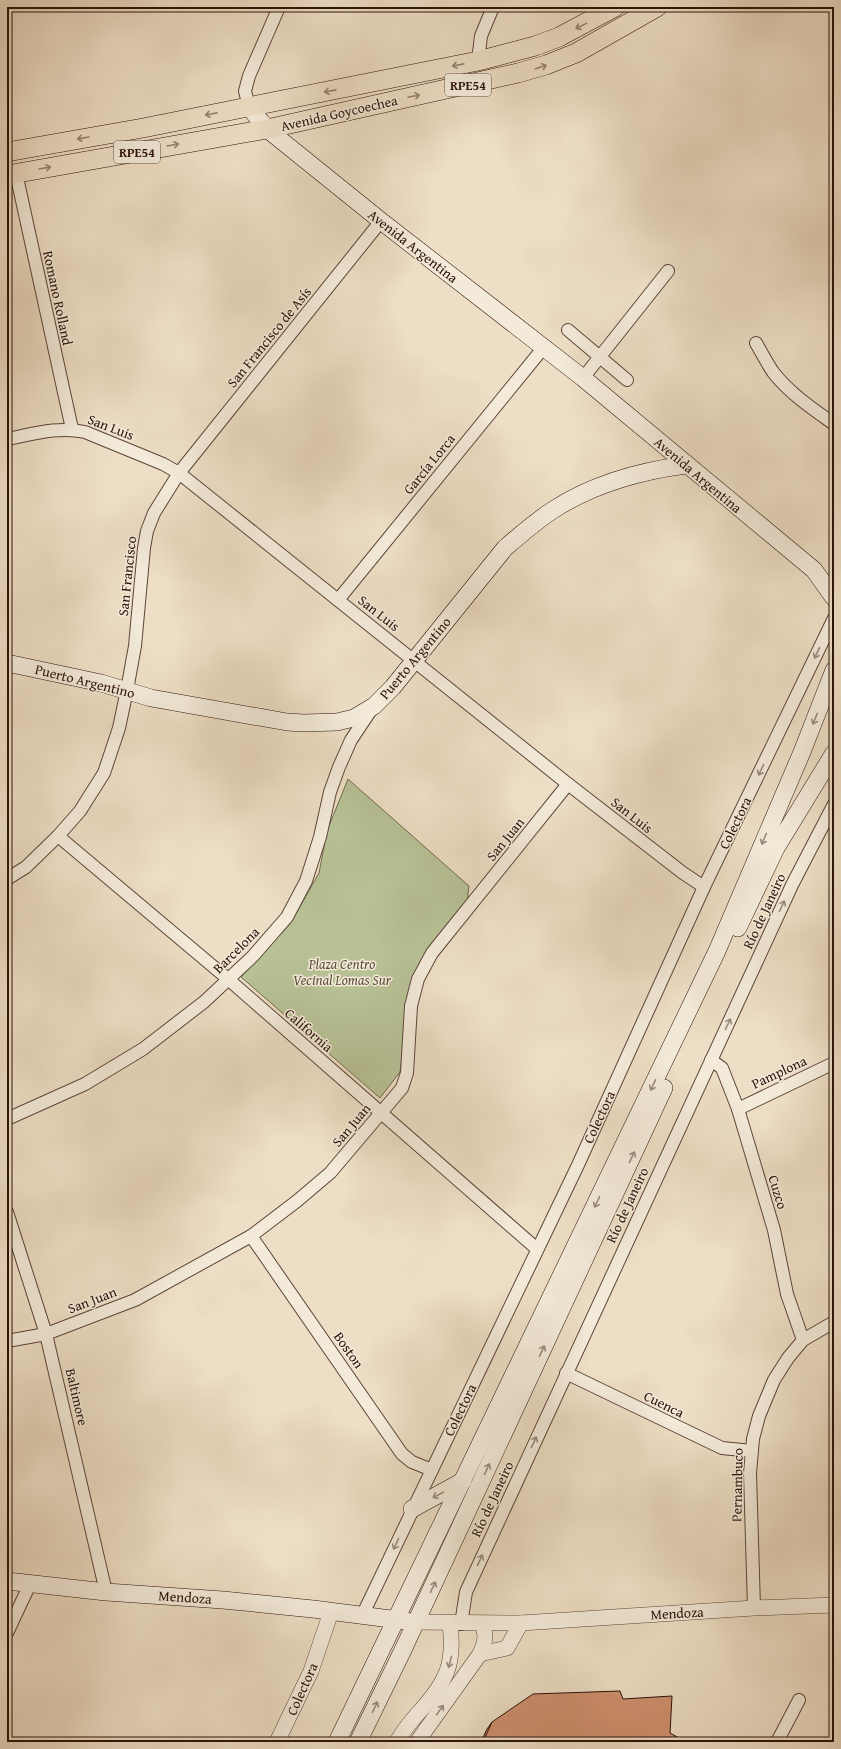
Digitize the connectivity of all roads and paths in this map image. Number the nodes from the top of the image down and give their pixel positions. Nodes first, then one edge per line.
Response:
1 (279, 7) edge
2 (493, 7) edge
3 (615, 7) edge
4 (657, 7) edge
5 (478, 61) junction
6 (249, 107) junction
7 (267, 129) junction
8 (7, 152) edge
9 (11, 174) edge
10 (381, 221) junction
11 (668, 271) dead end
12 (568, 330) dead end
13 (756, 343) dead end
14 (544, 347) junction
15 (600, 357) junction
16 (583, 378) junction
17 (627, 380) dead end
18 (834, 424) edge
19 (72, 429) junction
20 (7, 439) edge
21 (686, 465) junction
22 (180, 473) junction
23 (814, 570) junction
24 (834, 578) edge
25 (834, 598) edge
26 (338, 600) junction
27 (834, 618) edge
28 (415, 661) junction
29 (7, 663) edge
30 (834, 670) edge
31 (127, 690) junction
32 (374, 706) junction
33 (834, 753) edge
34 (568, 784) junction
35 (834, 804) edge
36 (58, 836) junction
37 (7, 879) edge
38 (704, 887) junction
39 (228, 979) junction
40 (711, 1060) junction
41 (834, 1063) edge
42 (738, 1109) junction
43 (381, 1114) junction
44 (7, 1120) edge
45 (7, 1212) edge
46 (251, 1236) junction
47 (537, 1250) junction
48 (834, 1322) edge
49 (46, 1334) junction
50 (803, 1340) junction
51 (7, 1341) edge
52 (566, 1374) junction
53 (752, 1451) junction
54 (432, 1470) junction
55 (463, 1481) junction
56 (412, 1509) junction
57 (7, 1581) edge
58 (30, 1584) junction
59 (106, 1592) junction
60 (834, 1605) edge
61 (754, 1608) junction
62 (331, 1612) junction
63 (362, 1616) junction
64 (395, 1620) junction
65 (416, 1622) junction
66 (521, 1623) junction
67 (456, 1624) junction
68 (482, 1624) junction
69 (7, 1633) edge
70 (480, 1654) junction
71 (799, 1700) dead end
72 (278, 1742) edge
73 (337, 1742) edge
74 (358, 1742) edge
75 (397, 1742) edge
76 (417, 1742) edge
77 (778, 1742) edge

1 - 6 street
2 - 5 street
3 -> 5 main road, Avenida Goycoechea / RPE54
7 -> 4 main road, Avenida Goycoechea / RPE54
5 -> 6 main road, Avenida Goycoechea / RPE54
6 - 7 main road, Avenida Argentina
6 -> 8 main road, Avenida Goycoechea / RPE54
9 -> 7 main road, Avenida Goycoechea / RPE54
7 - 10 main road, Avenida Argentina
9 - 19 street, Romano Rolland
10 - 14 main road, Avenida Argentina
10 - 22 street, San Francisco de Asís
11 - 15 street
12 - 15 street
13 - 18 street
14 - 16 main road, Avenida Argentina
14 - 26 street, García Lorca
15 - 16 street
15 - 17 street
16 - 21 main road, Avenida Argentina
19 - 20 street, San Luis
19 - 22 street, San Luis
21 - 23 main road, Avenida Argentina
21 - 28 main road, Puerto Argentino
22 - 26 street, San Luis
22 - 31 street, San Francisco
23 - 24 main road, Avenida Argentina
23 - 25 main road, Avenida Argentina
26 - 28 street, San Luis
27 -> 38 street, Colectora
28 - 32 main road, Puerto Argentino
28 - 34 street, San Luis
29 - 31 main road, Puerto Argentino
30 -> 55 main road
31 - 32 main road, Puerto Argentino
31 - 36 street
32 - 39 street, Barcelona
65 -> 33 main road
34 - 38 street, San Luis
34 - 43 street, San Juan
40 -> 35 street, Río de Janeiro
36 - 37 street
36 - 39 street, California
38 - 47 street, Colectora
39 - 43 street, California
39 - 44 street, Barcelona
40 - 42 street, Cuzco
40 - 52 street, Río de Janeiro
41 - 42 street, Pamplona
42 - 50 street, Cuzco
43 - 46 street, San Juan
43 - 47 street, California
45 - 49 street, Baltimore
46 - 49 street, San Juan
46 - 54 street, Boston
47 - 54 street, Colectora
48 - 50 street, Pernambuco
49 - 51 street, San Juan
49 - 59 street, Baltimore
50 - 53 street, Pernambuco
52 - 53 street, Cuenca
67 -> 52 street, Río de Janeiro
53 - 61 street, Pernambuco
54 - 56 street, Colectora
55 -> 56 main road
55 - 64 main road
56 -> 63 street, Colectora
57 - 58 main road, Mendoza
58 - 59 main road, Mendoza
58 - 69 street
59 - 62 main road, Mendoza
60 - 61 street, Mendoza
61 - 66 street, Mendoza
62 - 63 main road, Mendoza
62 - 72 street, Colectora
63 - 64 main road, Mendoza
64 - 65 main road, Mendoza
64 - 73 main road
65 - 67 street, Mendoza
74 -> 65 main road
66 - 68 street, Mendoza
66 - 70 street
67 - 68 street, Mendoza
67 -> 75 street
68 - 70 street
76 -> 70 street
71 - 77 street

